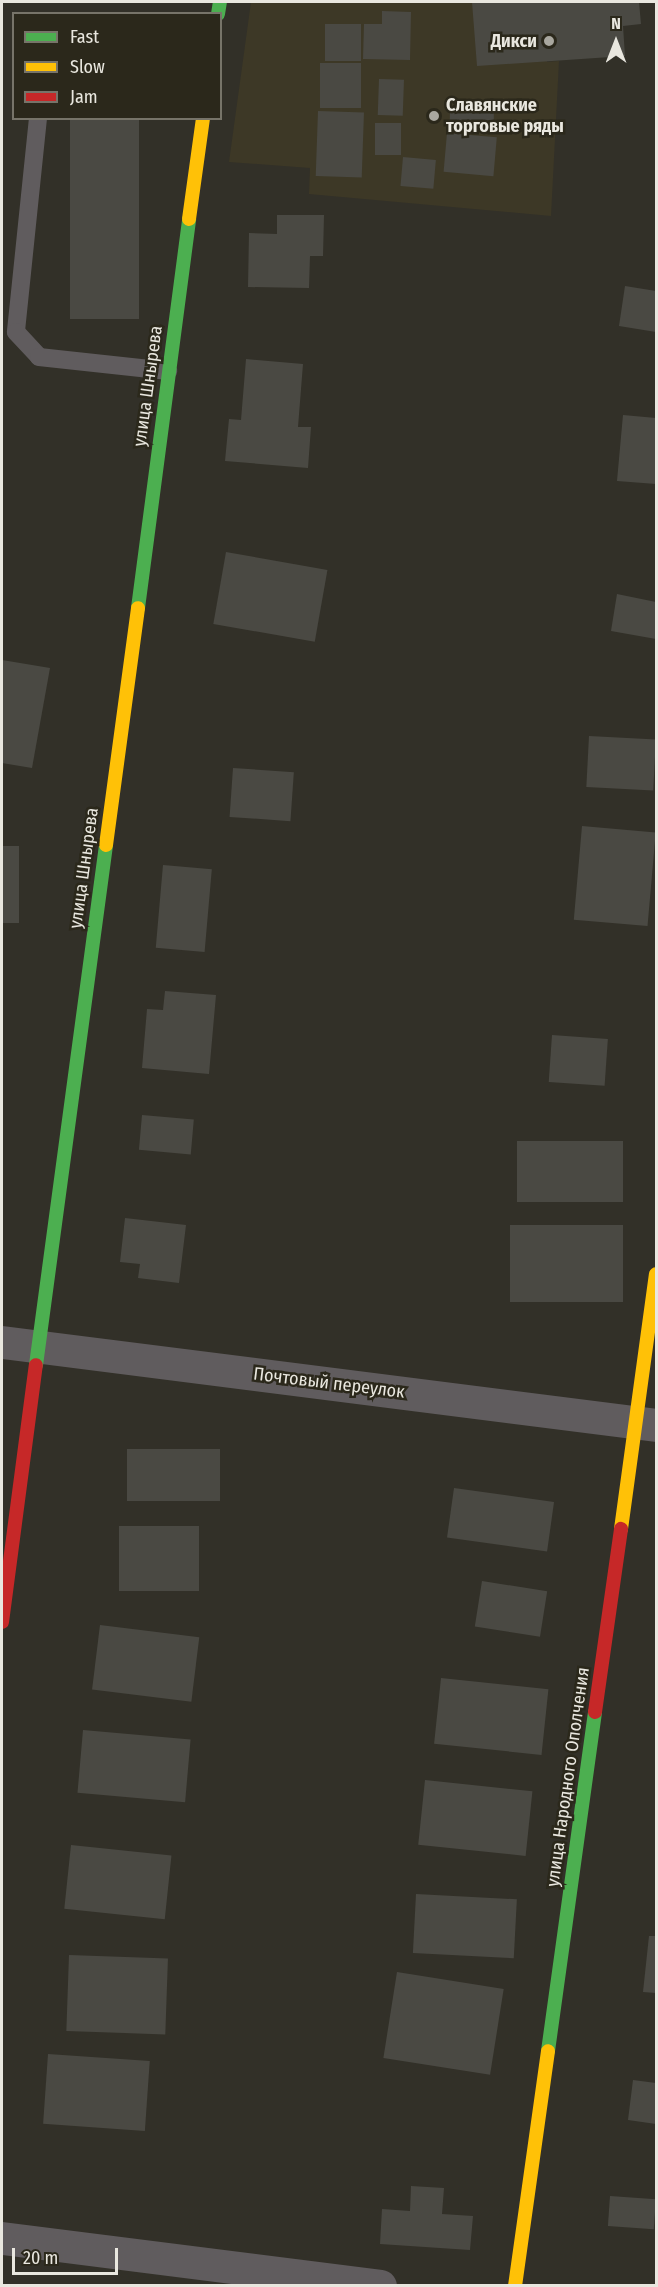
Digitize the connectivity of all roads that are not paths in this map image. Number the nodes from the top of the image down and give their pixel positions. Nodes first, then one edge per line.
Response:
1 (38, 120) edge
2 (203, 120) edge
3 (168, 371) junction
4 (657, 1274) edge
5 (2, 1342) edge
6 (39, 1347) junction
7 (647, 1424) edge
8 (2, 1622) edge
9 (2, 2238) edge
10 (380, 2286) edge
11 (515, 2286) edge

1 - 3 lane
2 - 3 street, улица Шнырева
3 - 6 street, улица Шнырева
4 - 7 street, улица Народного Ополчения
5 - 6 street, Почтовый переулок
6 - 7 street, Почтовый переулок
6 - 8 street, улица Шнырева
7 - 11 street, улица Народного Ополчения
9 - 10 street

